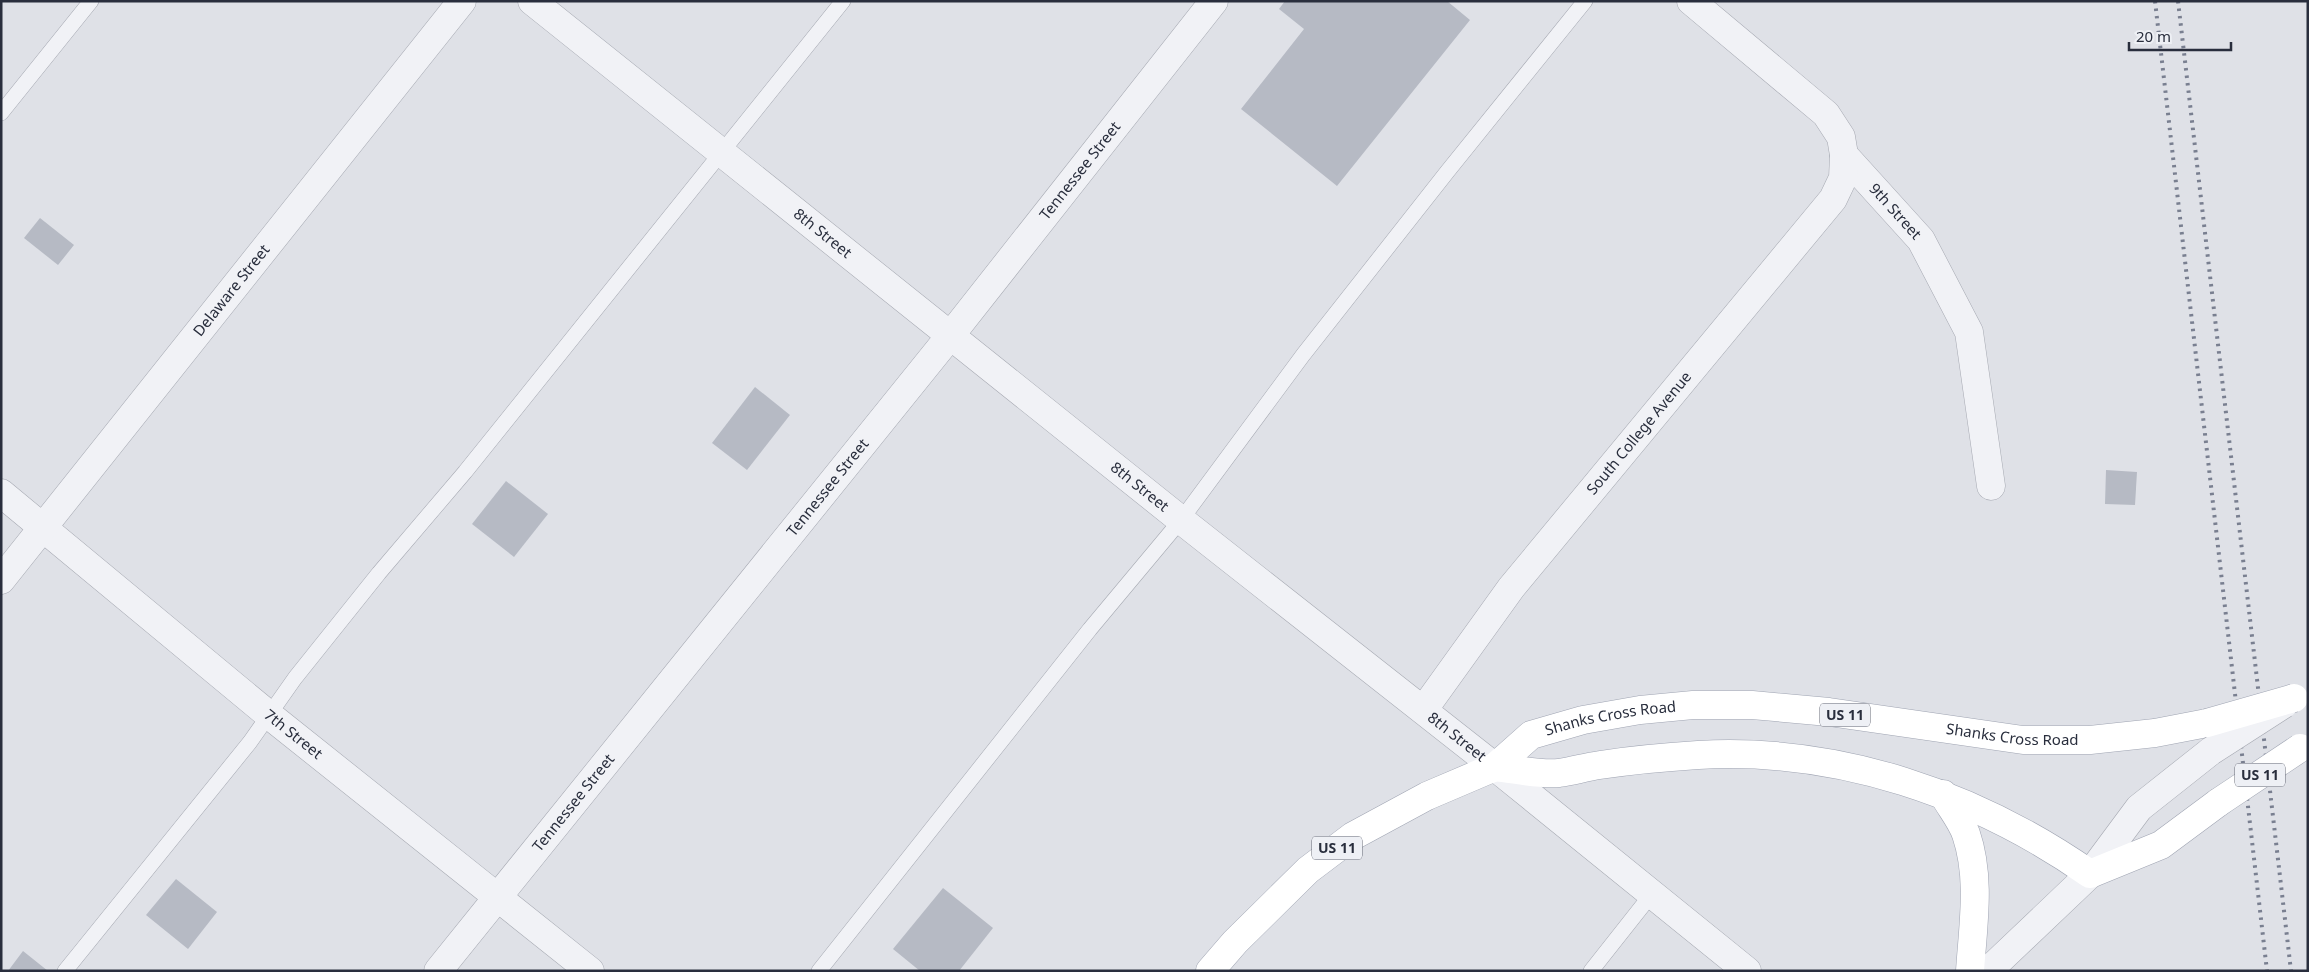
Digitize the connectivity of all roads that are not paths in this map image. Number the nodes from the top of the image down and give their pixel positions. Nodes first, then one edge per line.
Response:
1 (91, 1) edge
2 (462, 1) edge
3 (532, 1) edge
4 (843, 1) edge
5 (1214, 1) edge
6 (1585, 1) edge
7 (1691, 1) edge
8 (1, 113) edge
9 (722, 154) junction
10 (1844, 156) junction
11 (950, 336) junction
12 (1991, 486) dead end
13 (1, 493) edge
14 (1181, 520) junction
15 (43, 528) junction
16 (1, 580) edge
17 (2301, 694) edge
18 (1424, 709) junction
19 (269, 716) junction
20 (2304, 745) edge
21 (1495, 767) junction
22 (1943, 794) junction
23 (2090, 874) junction
24 (1651, 895) junction
25 (497, 898) junction
26 (65, 971) edge
27 (438, 971) edge
28 (590, 971) edge
29 (819, 971) edge
30 (1210, 971) edge
31 (1591, 971) edge
32 (1747, 971) edge
33 (1970, 971) edge
34 (1988, 971) edge

1 - 8 lane
2 - 15 street, Delaware Street
3 - 9 street, 8th Street
4 - 9 lane
5 - 11 street, Tennessee Street
6 - 14 lane
7 - 10 street, 9th Street
9 - 11 street, 8th Street
9 - 19 lane
10 - 12 street, 9th Street
10 - 18 street, South College Avenue
11 - 14 street, 8th Street
11 - 25 street, Tennessee Street
13 - 15 street, 7th Street
14 - 18 street, 8th Street
14 - 29 lane
15 - 16 street, Delaware Street
15 - 19 street, 7th Street
17 - 21 main road, Shanks Cross Road / US 11, bridge
17 - 23 street, bridge
18 - 21 street, 8th Street
19 - 25 street, 7th Street
19 - 26 lane
20 - 23 main road, US 11, bridge
21 - 22 main road, US 11
21 - 24 street, 8th Street
21 - 30 main road, US 11
22 - 23 main road, US 11
22 - 33 main road
23 - 34 street
24 - 31 lane
24 - 32 street, 8th Street
25 - 27 street, Tennessee Street
25 - 28 street, 7th Street

